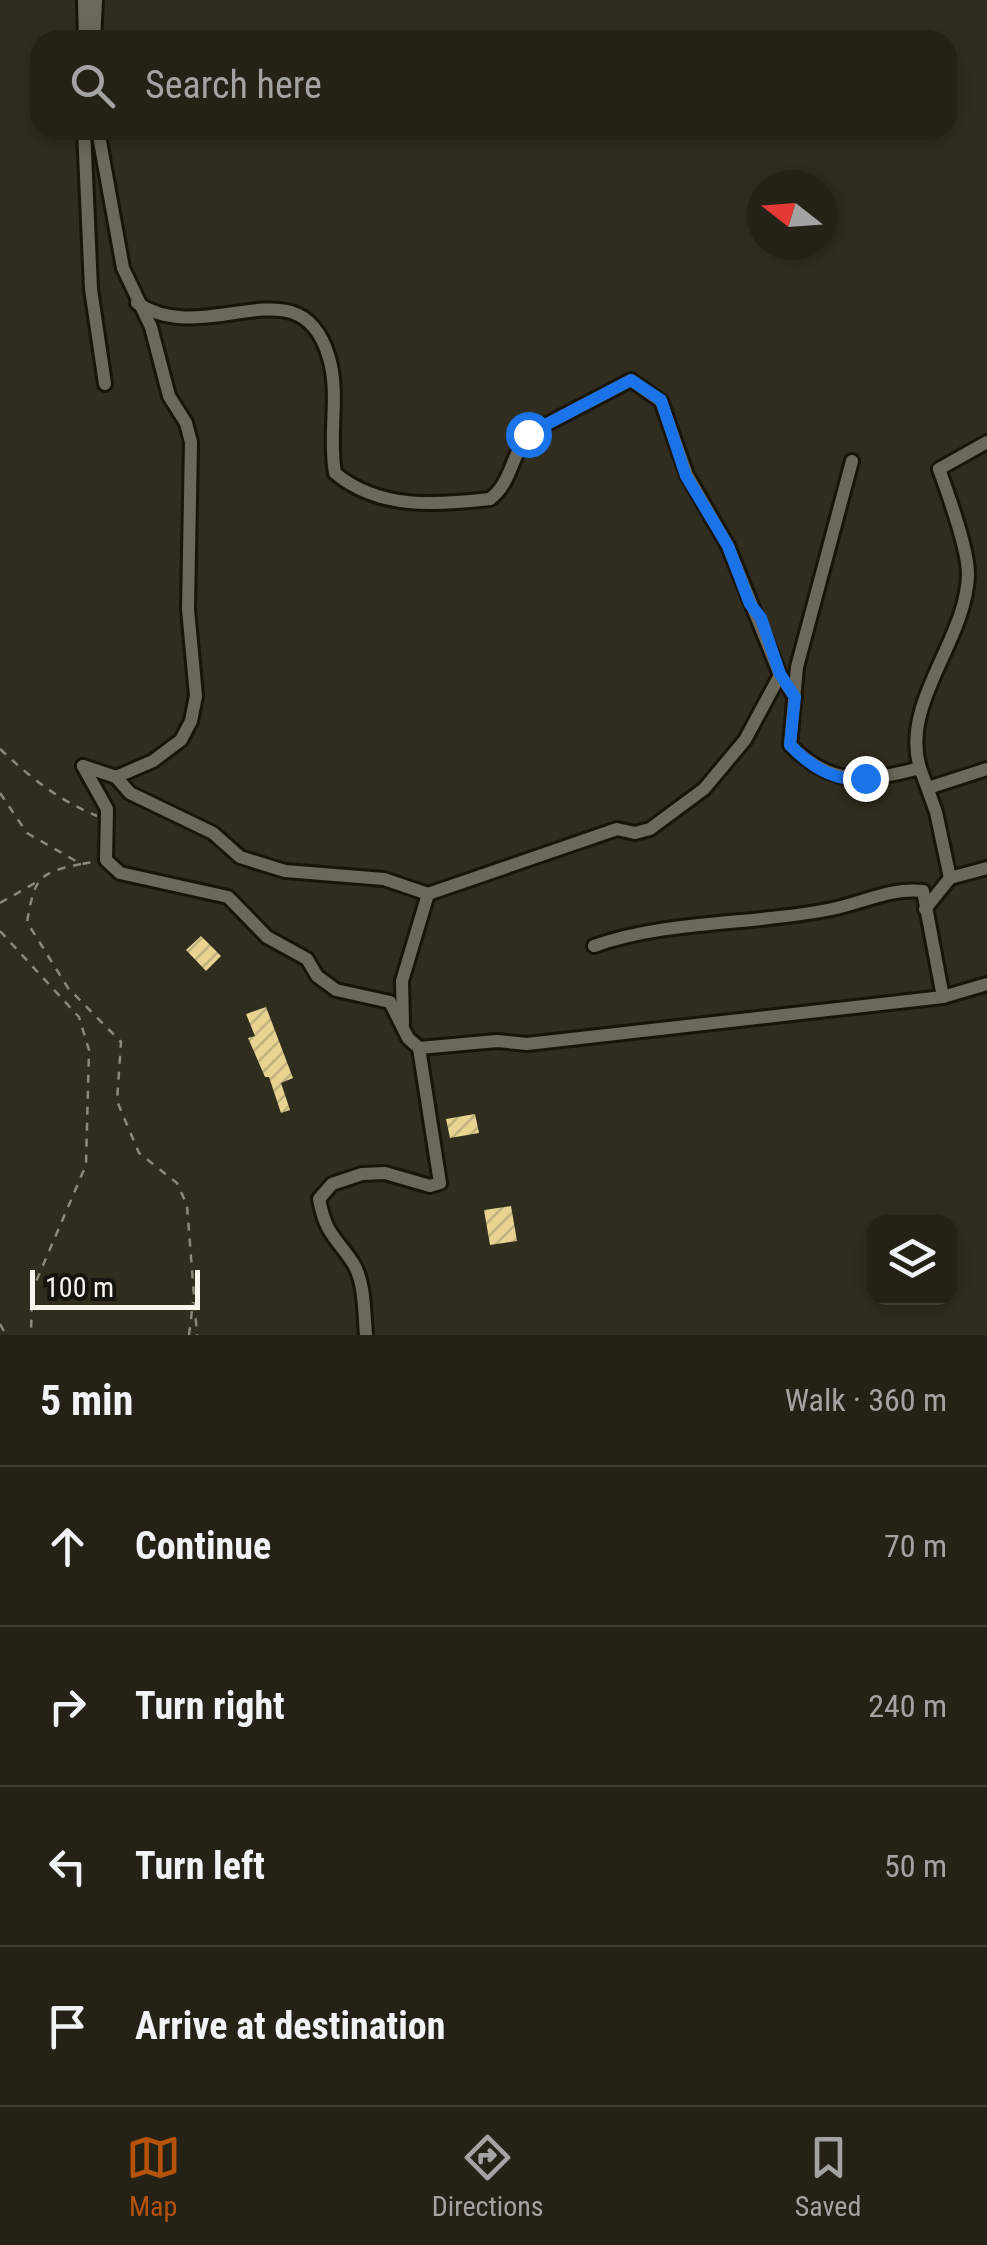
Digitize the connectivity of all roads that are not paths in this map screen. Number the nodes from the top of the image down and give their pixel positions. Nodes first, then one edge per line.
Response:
1 (84, 0) edge
2 (96, 0) edge
3 (85, 30) edge
4 (94, 30) edge
5 (84, 140) edge
6 (100, 140) edge
7 (137, 303) junction
8 (105, 384) dead end
9 (987, 442) edge
10 (852, 462) dead end
11 (780, 674) junction
12 (795, 697) junction
13 (920, 768) junction
14 (987, 769) edge
15 (116, 776) junction
16 (928, 788) junction
17 (987, 868) edge
18 (950, 878) junction
19 (428, 894) junction
20 (925, 909) junction
21 (594, 946) dead end
22 (987, 984) edge
23 (942, 997) junction
24 (404, 1025) junction
25 (420, 1048) junction
26 (366, 1335) edge

1 - 3 street
2 - 4 street
5 - 8 street
6 - 7 street
7 - 11 street
7 - 15 street
9 - 13 street
10 - 12 street
11 - 12 street
11 - 19 street
12 - 13 street
13 - 16 street
14 - 16 street
15 - 19 street
15 - 24 street
16 - 18 street
17 - 18 street
18 - 20 street
19 - 24 street
20 - 21 street
20 - 23 street
22 - 23 street
23 - 25 street
24 - 25 street
25 - 26 street

